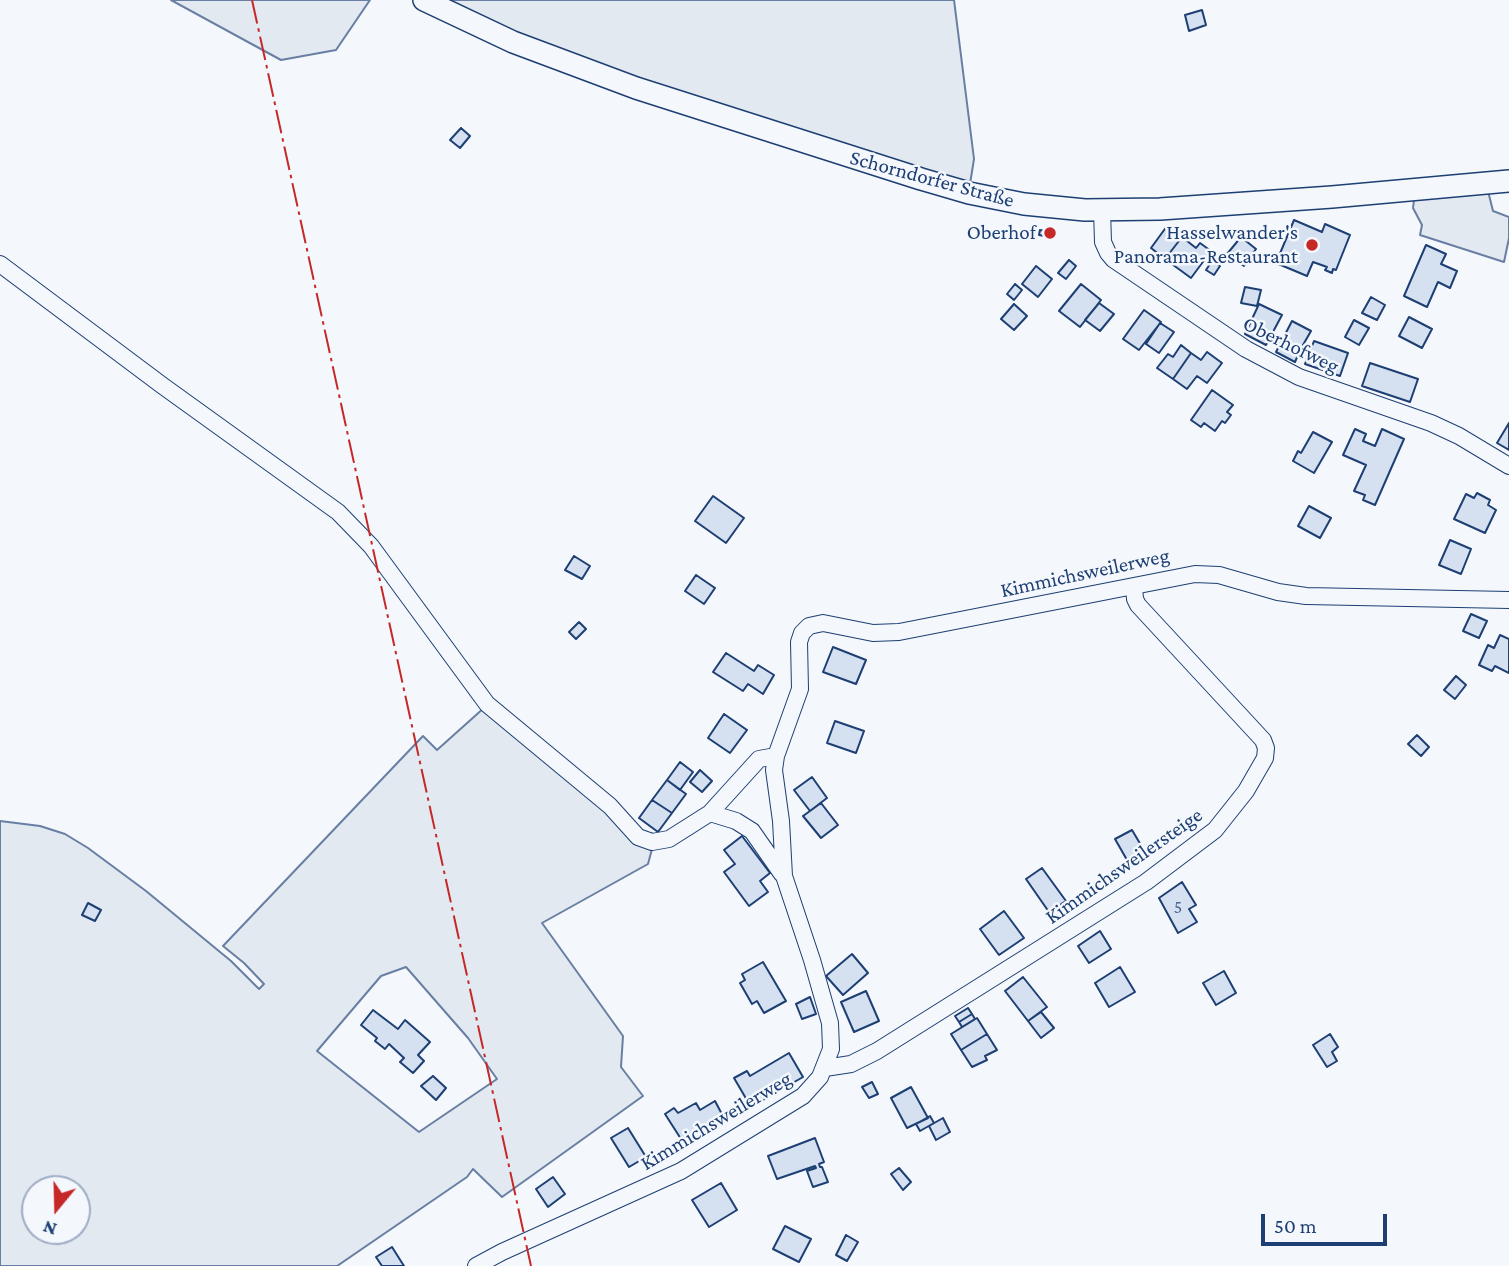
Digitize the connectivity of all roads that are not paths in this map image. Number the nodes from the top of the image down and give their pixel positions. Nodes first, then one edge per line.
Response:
1 (424, 0) edge
2 (1509, 181) edge
3 (1102, 210) junction
4 (0, 264) edge
5 (1509, 466) edge
6 (1134, 586) junction
7 (1509, 600) edge
8 (776, 756) junction
9 (710, 813) junction
10 (783, 876) junction
11 (825, 1068) junction
12 (476, 1266) edge

1 - 3 main road, Schorndorfer Straße
2 - 3 main road, Schorndorfer Straße
3 - 5 street, Oberhofweg
4 - 9 street
6 - 7 street, Kimmichsweilerweg
6 - 8 street, Kimmichsweilerweg
6 - 11 street, Kimmichsweilersteige
8 - 9 street
8 - 10 street, Kimmichsweilerweg
9 - 10 street, Kimmichsweilerweg
10 - 11 street, Kimmichsweilerweg
11 - 12 street, Kimmichsweilerweg

